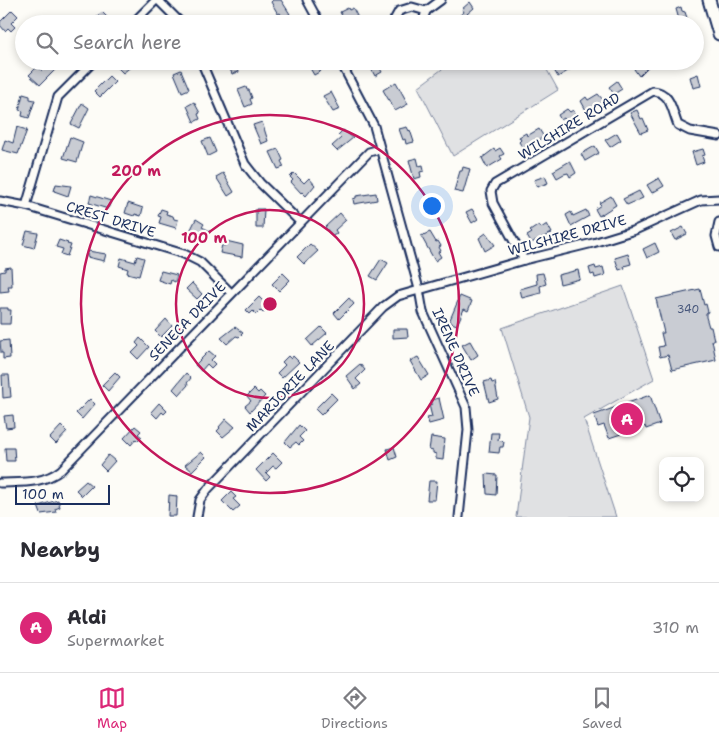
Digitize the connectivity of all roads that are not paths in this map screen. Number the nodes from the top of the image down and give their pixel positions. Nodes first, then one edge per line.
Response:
1 (157, 0) edge
2 (307, 0) edge
3 (441, 0) edge
4 (709, 0) edge
5 (426, 11) junction
6 (141, 15) edge
7 (173, 15) edge
8 (315, 15) edge
9 (397, 15) edge
10 (425, 15) edge
11 (717, 17) edge
12 (719, 34) edge
13 (85, 70) edge
14 (205, 70) edge
15 (345, 70) edge
16 (719, 136) edge
17 (380, 149) junction
18 (719, 199) edge
19 (0, 201) edge
20 (26, 206) junction
21 (300, 222) junction
22 (719, 222) edge
23 (719, 247) edge
24 (524, 260) junction
25 (419, 289) junction
26 (231, 293) junction
27 (0, 483) edge
28 (197, 517) edge
29 (459, 517) edge

1 - 6 street
1 - 7 street
2 - 8 street
3 - 5 street
4 - 11 main road
5 - 9 street
5 - 10 street
11 - 12 main road
13 - 20 street
14 - 21 street
15 - 17 street, IRENE DRIVE
16 - 24 street, WILSHIRE ROAD
17 - 21 street, SENECA DRIVE
17 - 25 street, IRENE DRIVE
18 - 24 street, WILSHIRE DRIVE
19 - 20 street, CREST DRIVE
20 - 26 street, CREST DRIVE
21 - 26 street, SENECA DRIVE
22 - 23 street
24 - 25 street, WILSHIRE DRIVE
25 - 28 street, MARJORIE LANE
25 - 29 street, IRENE DRIVE
26 - 27 street, SENECA DRIVE

